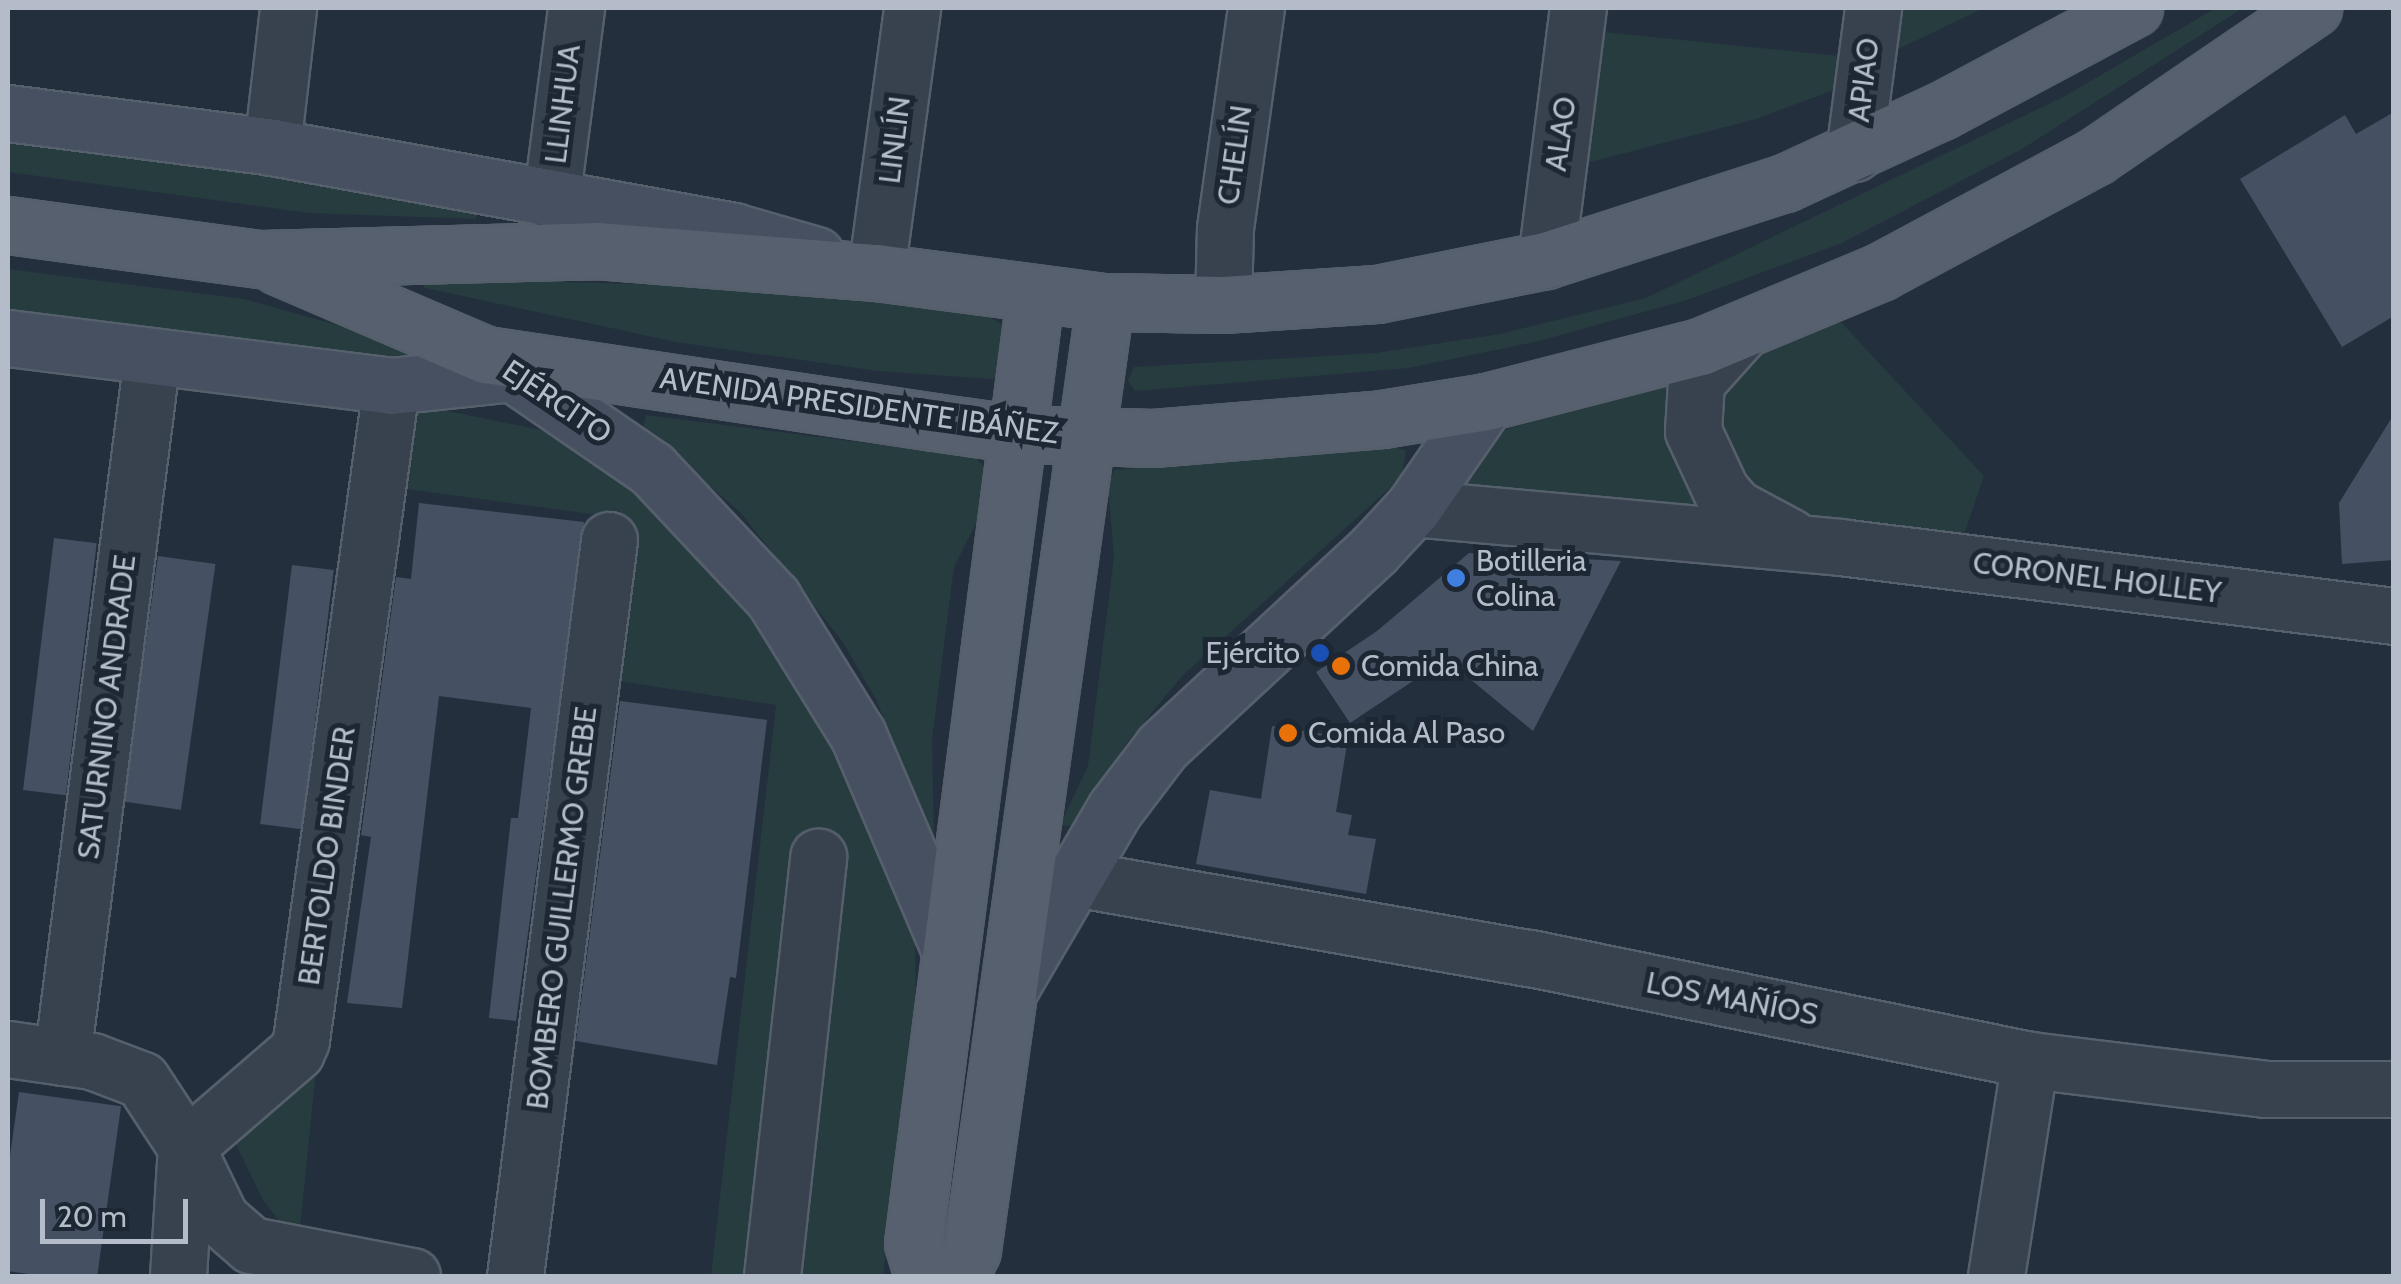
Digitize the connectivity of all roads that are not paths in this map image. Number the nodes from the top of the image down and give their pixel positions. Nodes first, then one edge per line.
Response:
1 (288, 8) edge
2 (576, 8) edge
3 (912, 8) edge
4 (1256, 8) edge
5 (1578, 8) edge
6 (1873, 8) edge
7 (2134, 8) edge
8 (2313, 8) edge
9 (8, 113) edge
10 (272, 147) junction
11 (1854, 153) junction
12 (551, 201) junction
13 (8, 225) edge
14 (261, 258) junction
15 (1546, 260) junction
16 (876, 272) junction
17 (1035, 297) junction
18 (1105, 302) junction
19 (1223, 304) junction
20 (1740, 333) junction
21 (8, 338) edge
22 (152, 357) junction
23 (523, 364) junction
24 (391, 386) junction
25 (1486, 402) junction
26 (1017, 434) junction
27 (1089, 437) junction
28 (1413, 508) junction
29 (608, 540) dead end
30 (1801, 542) junction
31 (2394, 616) edge
32 (818, 856) dead end
33 (1074, 878) junction
34 (948, 946) junction
35 (1007, 995) junction
36 (8, 1049) edge
37 (62, 1057) junction
38 (2030, 1060) junction
39 (2394, 1089) edge
40 (186, 1147) junction
41 (178, 1276) edge
42 (412, 1276) edge
43 (515, 1276) edge
44 (772, 1276) edge
45 (923, 1276) edge
46 (959, 1276) edge
47 (1996, 1276) edge

1 - 10 street
2 - 12 street, LLINHUA
3 - 16 street, LINLÍN
4 - 19 street, CHELÍN
5 - 15 street, ALAO
6 - 11 street, APIAO
7 - 11 main road, AVENIDA PRESIDENTE IBÁÑEZ
8 - 20 main road, AVENIDA PRESIDENTE IBÁÑEZ
9 - 10 street, AVENIDA PRESIDENTE IBÁÑEZ
10 - 12 street, AVENIDA PRESIDENTE IBÁÑEZ
11 - 15 main road, AVENIDA PRESIDENTE IBÁÑEZ
12 - 16 street, AVENIDA PRESIDENTE IBÁÑEZ
13 - 14 main road, AVENIDA PRESIDENTE IBÁÑEZ
14 - 16 main road, AVENIDA PRESIDENTE IBÁÑEZ
14 - 23 main road, AVENIDA PRESIDENTE IBÁÑEZ
15 - 19 main road, AVENIDA PRESIDENTE IBÁÑEZ
16 - 17 main road, AVENIDA PRESIDENTE IBÁÑEZ
17 - 18 main road, AVENIDA PRESIDENTE IBÁÑEZ
17 - 26 main road, EJÉRCITO
18 - 19 main road, AVENIDA PRESIDENTE IBÁÑEZ
18 - 27 main road
20 - 25 main road, AVENIDA PRESIDENTE IBÁÑEZ
20 - 30 street, CORONEL HOLLEY
21 - 22 street, AVENIDA PRESIDENTE IBÁÑEZ
22 - 24 street, AVENIDA PRESIDENTE IBÁÑEZ
22 - 37 street, SATURNINO ANDRADE
23 - 24 street, AVENIDA PRESIDENTE IBÁÑEZ
23 - 26 main road, AVENIDA PRESIDENTE IBÁÑEZ
23 - 34 street, EJÉRCITO
24 - 40 street, BERTOLDO BINDER
25 - 27 main road, AVENIDA PRESIDENTE IBÁÑEZ
25 - 28 street
26 - 27 main road, AVENIDA PRESIDENTE IBÁÑEZ
26 - 34 main road, EJÉRCITO
27 - 35 main road
28 - 30 street, CORONEL HOLLEY
28 - 33 street
29 - 43 street, BOMBERO GUILLERMO GREBE
30 - 31 street, CORONEL HOLLEY
32 - 44 street
33 - 35 street
33 - 38 street, LOS MAÑÍOS
34 - 45 main road, EJÉRCITO
35 - 46 main road
36 - 37 street
37 - 40 street
38 - 39 street, LOS MAÑÍOS
38 - 47 street
40 - 41 street
40 - 42 street

